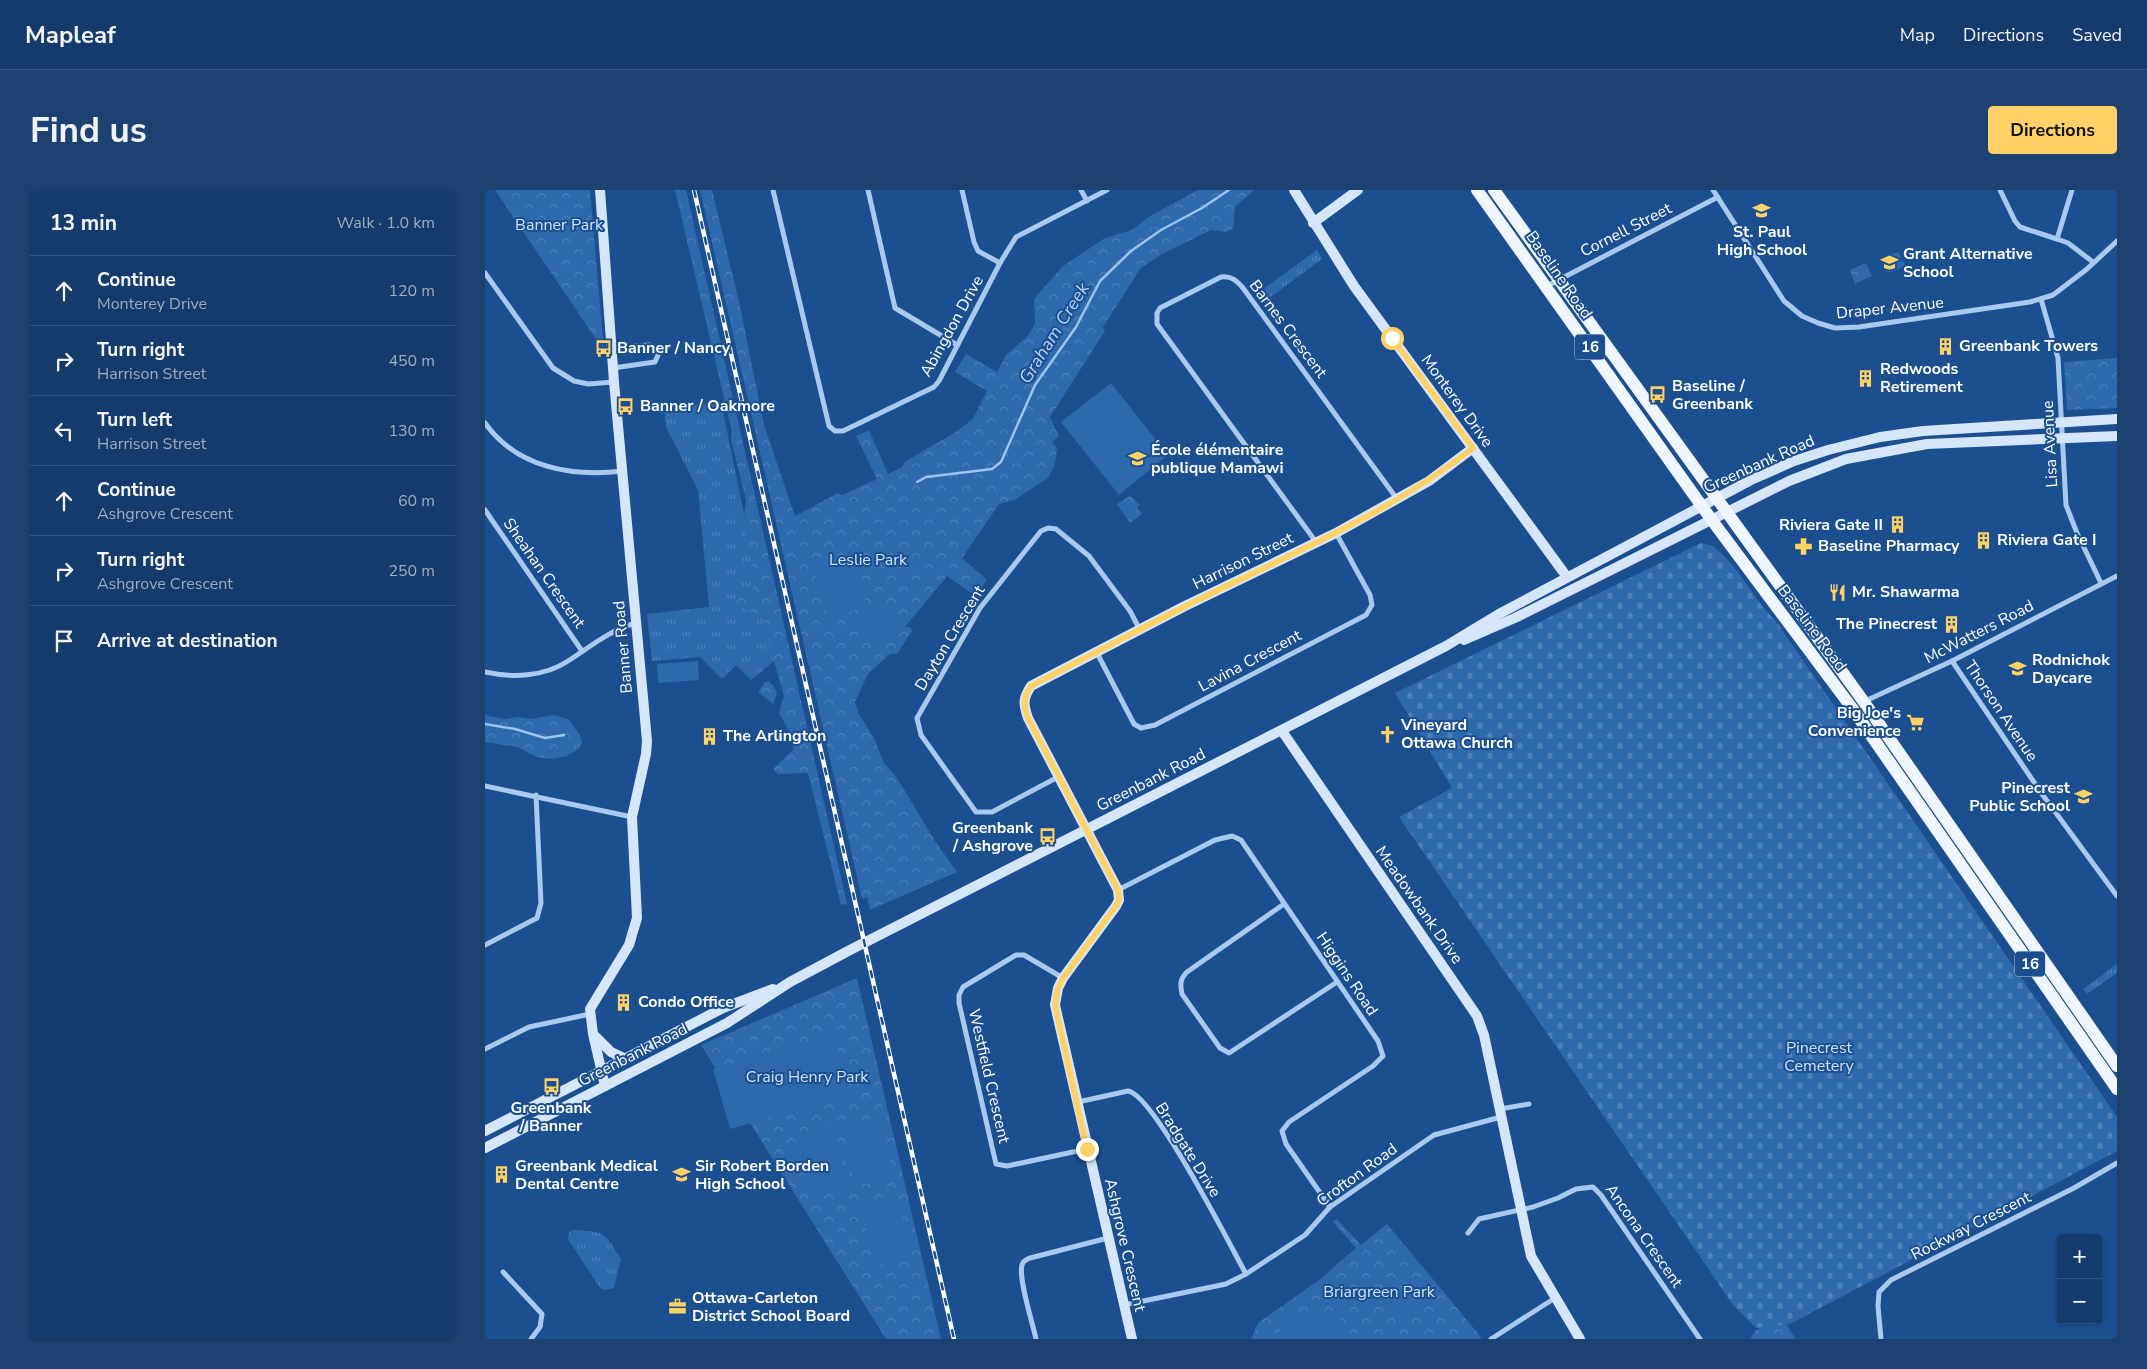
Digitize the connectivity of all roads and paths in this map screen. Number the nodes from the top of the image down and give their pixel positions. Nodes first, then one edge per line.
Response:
1 (600, 190) edge
2 (773, 190) edge
3 (868, 190) edge
4 (962, 190) edge
5 (1081, 190) edge
6 (1107, 190) edge
7 (1294, 190) edge
8 (1358, 190) edge
9 (1477, 190) edge
10 (1494, 190) edge
11 (1713, 190) edge
12 (1999, 190) edge
13 (2072, 190) edge
14 (1718, 197) junction
15 (1087, 201) junction
16 (1313, 223) junction
17 (2057, 239) junction
18 (2117, 241) edge
19 (2093, 262) junction
20 (1000, 263) junction
21 (485, 272) edge
22 (1559, 279) junction
23 (1547, 286) junction
24 (2041, 299) junction
25 (957, 345) junction
26 (611, 348) junction
27 (613, 368) junction
28 (614, 382) junction
29 (2117, 420) edge
30 (2062, 422) junction
31 (485, 424) edge
32 (2117, 436) edge
33 (2062, 438) junction
34 (1473, 448) junction
35 (623, 471) junction
36 (1717, 497) junction
37 (1397, 499) junction
38 (1702, 505) junction
39 (485, 510) edge
40 (1728, 511) junction
41 (1711, 519) junction
42 (1336, 533) junction
43 (1316, 542) junction
44 (2117, 576) edge
45 (1567, 577) junction
46 (2101, 583) junction
47 (636, 623) junction
48 (1140, 630) junction
49 (1446, 646) junction
50 (582, 651) junction
51 (1097, 653) junction
52 (1952, 661) junction
53 (485, 672) edge
54 (1864, 702) junction
55 (1852, 708) junction
56 (1282, 731) junction
57 (1058, 777) junction
58 (485, 786) edge
59 (536, 795) junction
60 (632, 817) junction
61 (1086, 830) junction
62 (1118, 890) junction
63 (2117, 896) edge
64 (1284, 904) junction
65 (485, 945) edge
66 (1063, 978) junction
67 (790, 982) junction
68 (1337, 982) junction
69 (591, 1014) junction
70 (593, 1034) junction
71 (485, 1049) edge
72 (626, 1059) junction
73 (2117, 1066) edge
74 (602, 1071) junction
75 (605, 1086) junction
76 (2117, 1089) edge
77 (1077, 1102) junction
78 (1529, 1104) dead end
79 (1500, 1113) junction
80 (485, 1131) edge
81 (485, 1148) edge
82 (1087, 1149) junction
83 (2117, 1163) edge
84 (1331, 1207) junction
85 (1521, 1210) junction
86 (1468, 1232) dead end
87 (1109, 1238) junction
88 (503, 1272) dead end
89 (1246, 1274) junction
90 (1555, 1298) junction
91 (1124, 1305) junction
92 (531, 1339) edge
93 (1036, 1339) edge
94 (1132, 1339) edge
95 (1491, 1339) edge
96 (1580, 1339) edge
97 (1701, 1339) edge
98 (1881, 1339) edge

1 - 26 street, Banner Road
2 - 25 street, Abingdon Drive
3 - 25 street
4 - 20 street
5 - 15 street
6 - 15 street, Abingdon Drive
7 - 16 street, Monterey Drive
8 - 16 street
9 - 23 main road, Baseline Road / 16
10 - 22 main road, Baseline Road / 16
11 - 14 street, Draper Avenue
12 - 17 street
13 - 17 street
14 - 22 street, Cornell Street
14 - 24 street, Draper Avenue
15 - 20 street, Abingdon Drive
16 - 34 street, Monterey Drive
17 - 19 street
18 - 19 street, Draper Avenue
19 - 24 street, Draper Avenue
20 - 25 street, Abingdon Drive
21 - 28 street
22 - 23 street, Cornell Street
22 - 36 main road, Baseline Road / 16
23 - 38 main road, Baseline Road / 16
24 - 30 street, Lisa Avenue
26 - 27 street, Banner Road
26 - 27 street
27 - 28 street, Banner Road
28 - 35 street, Banner Road
29 - 30 street, Greenbank Road
30 - 33 street, Lisa Avenue
30 - 36 street, Greenbank Road
31 - 35 street
32 - 33 street, Greenbank Road
33 - 40 street, Greenbank Road
33 - 46 street, Lisa Avenue
34 - 37 street, Harrison Street
34 - 45 street, Monterey Drive
35 - 47 street, Banner Road
36 - 38 street, Greenbank Road
36 - 40 main road, Baseline Road / 16
37 - 42 street, Harrison Street
37 - 43 street, Barnes Crescent
38 - 41 main road, Baseline Road / 16
38 - 45 street, Greenbank Road
39 - 50 street, Sheahan Crescent
40 - 41 street, Greenbank Road
40 - 54 main road, Baseline Road / 16
41 - 49 street, Greenbank Road
41 - 55 main road, Baseline Road / 16
42 - 43 street, Harrison Street
42 - 51 street, Lavina Crescent
43 - 48 street, Harrison Street
44 - 46 street, McWatters Road
45 - 49 street, Greenbank Road
46 - 52 street, McWatters Road
47 - 50 street
47 - 60 street, Banner Road
48 - 51 street, Harrison Street
48 - 57 street, Dayton Crescent
49 - 56 street, Greenbank Road
50 - 53 street
51 - 57 street, Harrison Street
52 - 54 street, McWatters Road
52 - 63 street, Thorson Avenue
54 - 55 street, McWatters Road
54 - 73 main road, Baseline Road / 16
55 - 76 main road, Baseline Road / 16
56 - 61 street, Greenbank Road
56 - 79 street, Meadowbank Drive
57 - 61 street, Harrison Street
58 - 59 street
59 - 60 street
59 - 65 street
60 - 69 street, Banner Road
61 - 62 street
61 - 67 street, Greenbank Road
62 - 64 street, Higgins Road
62 - 66 street, Ashgrove Crescent
64 - 68 street, Higgins Road
64 - 68 street
66 - 77 street, Ashgrove Crescent
66 - 82 street, Westfield Crescent
67 - 72 street, Greenbank Road
67 - 75 street, Greenbank Road
68 - 84 street, Higgins Road
69 - 70 street, Banner Road
69 - 71 street
70 - 72 street
70 - 74 street, Banner Road
72 - 74 street, Greenbank Road
74 - 75 street, Banner Road
74 - 80 street, Greenbank Road
75 - 81 street, Greenbank Road
77 - 82 street, Ashgrove Crescent
77 - 89 street, Bradgate Drive
78 - 79 street
79 - 84 street, Crofton Road
79 - 85 street, Meadowbank Drive
82 - 87 street, Ashgrove Crescent
83 - 98 street, Rockway Crescent
84 - 89 street, Crofton Road
85 - 86 street
85 - 90 street, Meadowbank Drive
85 - 97 street, Ancona Crescent
87 - 91 street, Ashgrove Crescent
87 - 93 street
88 - 92 street
89 - 91 street, Crofton Road
90 - 95 street
90 - 96 street, Meadowbank Drive
91 - 94 street, Ashgrove Crescent

